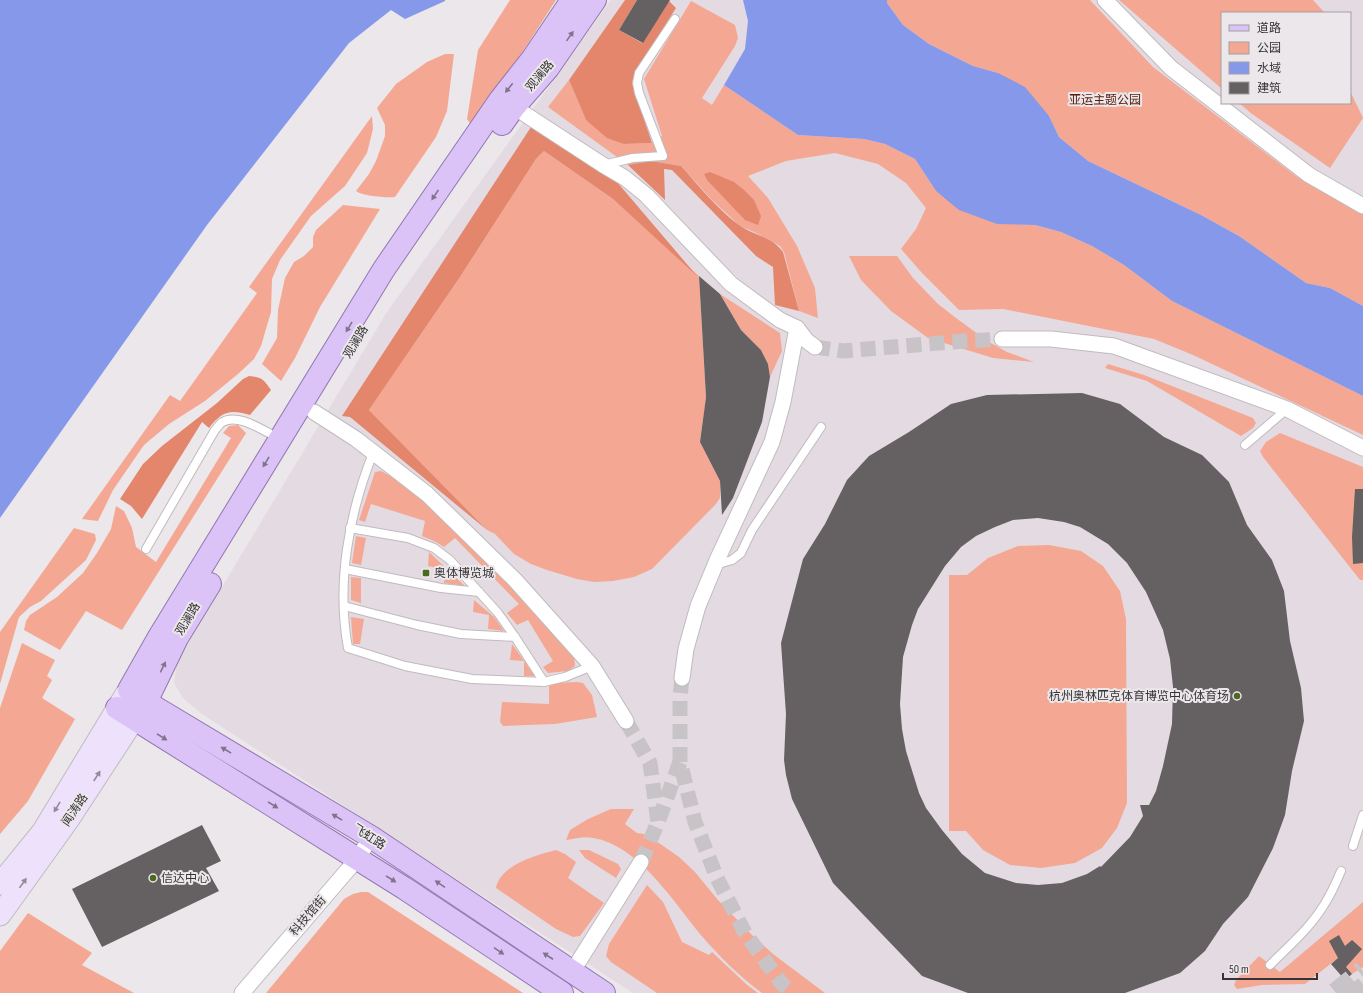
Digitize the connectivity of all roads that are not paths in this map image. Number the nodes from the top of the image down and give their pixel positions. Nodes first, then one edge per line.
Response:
1 (572, 0) edge
2 (595, 0) edge
3 (1105, 0) edge
4 (675, 19) dead end
5 (541, 63) junction
6 (514, 107) junction
7 (603, 165) junction
8 (1363, 206) edge
9 (797, 328) junction
10 (1002, 339) tunnel mouth
11 (815, 347) tunnel mouth
12 (1286, 409) junction
13 (314, 412) junction
14 (821, 427) dead end
15 (280, 439) junction
16 (1245, 444) dead end
17 (1363, 448) edge
18 (373, 453) junction
19 (350, 528) junction
20 (146, 549) dead end
21 (714, 566) junction
22 (345, 569) junction
23 (479, 592) junction
24 (344, 606) junction
25 (516, 637) junction
26 (592, 666) junction
27 (682, 678) tunnel mouth
28 (544, 682) junction
29 (132, 705) junction
30 (626, 721) tunnel mouth
31 (1363, 815) edge
32 (371, 837) junction
33 (1353, 846) dead end
34 (358, 858) junction
35 (640, 862) tunnel mouth
36 (1340, 872) dead end
37 (0, 884) edge
38 (0, 915) edge
39 (1270, 965) dead end
40 (572, 972) junction
41 (242, 993) edge
42 (562, 993) edge
43 (604, 993) edge

1 - 5 main road, 观澜路
5 -> 2 main road, 观澜路
3 - 8 street
4 - 7 lane
5 - 6 main road, 观澜路
5 -> 15 main road, 观澜路
6 - 7 street
6 - 13 main road, 观澜路
7 - 9 street
9 - 11 street
9 - 21 street
10 - 12 street
12 - 16 lane
12 - 17 street
13 - 18 street
29 -> 13 main road, 观澜路
14 - 21 lane
15 - 20 lane
15 -> 29 main road, 观澜路
18 - 19 lane
18 - 26 street
19 - 22 lane
19 - 23 lane
21 - 27 street
22 - 23 lane
22 - 24 lane
23 - 25 lane
24 - 25 lane
24 - 28 lane
25 - 28 lane
26 - 28 lane
26 - 30 street
32 -> 29 main road, 飞虹路
29 -> 34 main road, 飞虹路
29 -> 37 main road, 闻涛路
38 -> 29 main road, 闻涛路
31 - 33 lane
32 - 34 street, 科技馆街
40 -> 32 main road, 飞虹路
34 - 41 street, 科技馆街
34 -> 42 main road, 飞虹路
35 - 40 street
36 - 39 lane
40 - 43 main road, 飞虹路

